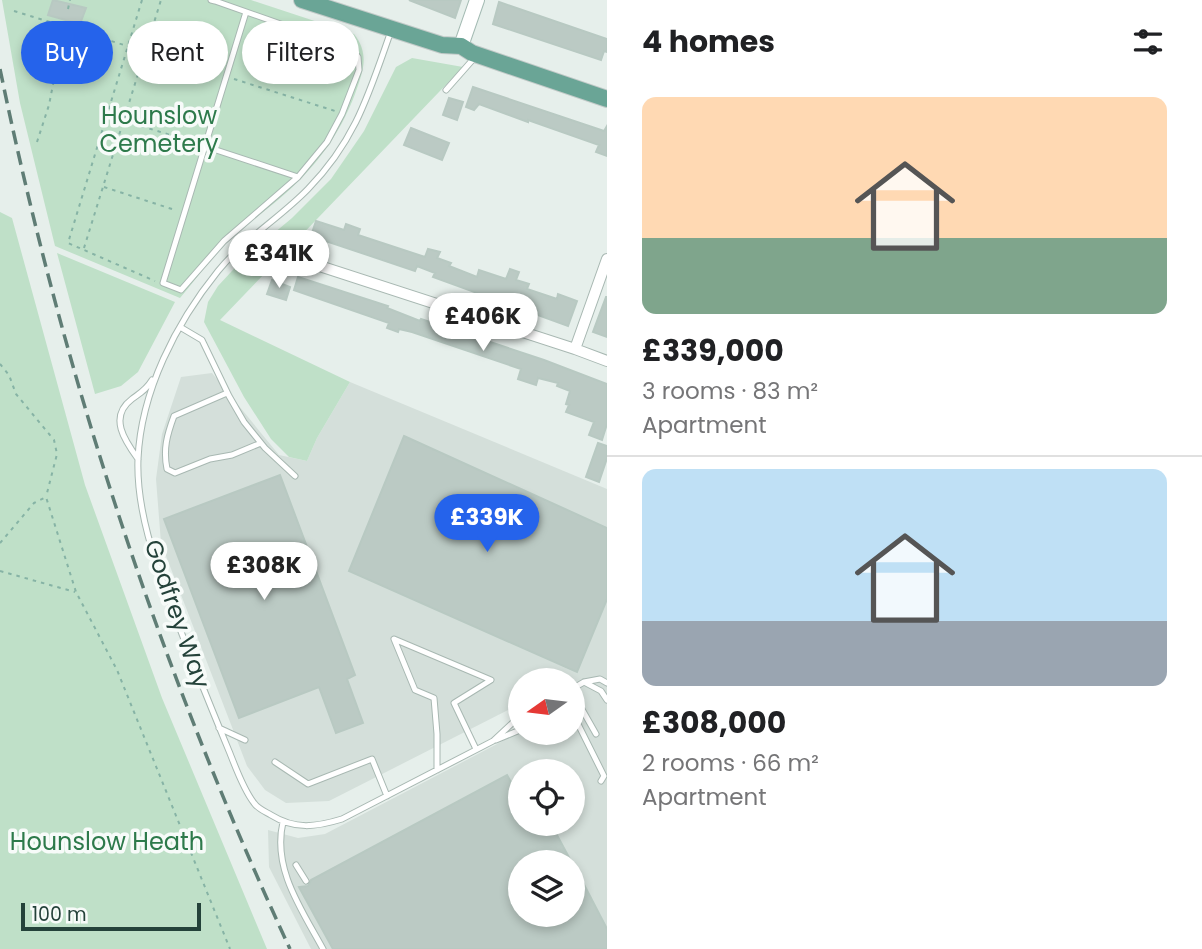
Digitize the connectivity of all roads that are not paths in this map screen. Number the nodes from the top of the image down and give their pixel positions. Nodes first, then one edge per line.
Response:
1 (211, 0) edge
2 (302, 0) edge
3 (477, 0) edge
4 (246, 12) junction
5 (392, 28) junction
6 (461, 46) junction
7 (477, 55) junction
8 (446, 90) dead end
9 (604, 94) edge
10 (204, 146) junction
11 (298, 177) junction
12 (295, 258) dead end
13 (607, 259) edge
14 (180, 327) junction
15 (575, 349) junction
16 (607, 361) edge
17 (156, 374) junction
18 (227, 393) junction
19 (261, 443) junction
20 (138, 459) junction
21 (295, 476) dead end
22 (585, 682) edge
23 (585, 683) edge
24 (607, 683) edge
25 (607, 700) edge
26 (585, 715) edge
27 (508, 727) edge
28 (219, 728) junction
29 (596, 734) dead end
30 (508, 736) edge
31 (245, 740) dead end
32 (585, 740) edge
33 (493, 741) junction
34 (476, 749) junction
35 (275, 762) dead end
36 (437, 769) junction
37 (601, 780) dead end
38 (387, 796) junction
39 (283, 822) junction
40 (296, 865) dead end
41 (306, 881) dead end
42 (323, 949) edge

1 - 4 lane
2 - 5 main road
3 - 6 street
4 - 10 lane
4 - 11 lane
5 - 6 main road
5 - 14 lane, Godfrey Way
6 - 7 main road
7 - 8 lane
7 - 9 main road
10 - 11 lane
10 - 11 lane
12 - 15 street
13 - 15 street
14 - 17 lane, Godfrey Way
14 - 18 lane
15 - 16 street
17 - 20 lane, Godfrey Way
17 - 20 lane
18 - 19 lane
18 - 19 lane
19 - 21 lane
20 - 28 lane, Godfrey Way
22 - 24 lane
23 - 25 lane
26 - 29 lane
27 - 33 lane, Godfrey Way
28 - 31 lane
28 - 39 lane, Godfrey Way
30 - 33 lane
32 - 37 lane
33 - 34 lane, Godfrey Way
34 - 36 lane, Godfrey Way
34 - 36 lane
35 - 38 lane
36 - 38 lane, Godfrey Way
38 - 39 lane, Godfrey Way
39 - 42 lane
40 - 41 lane

